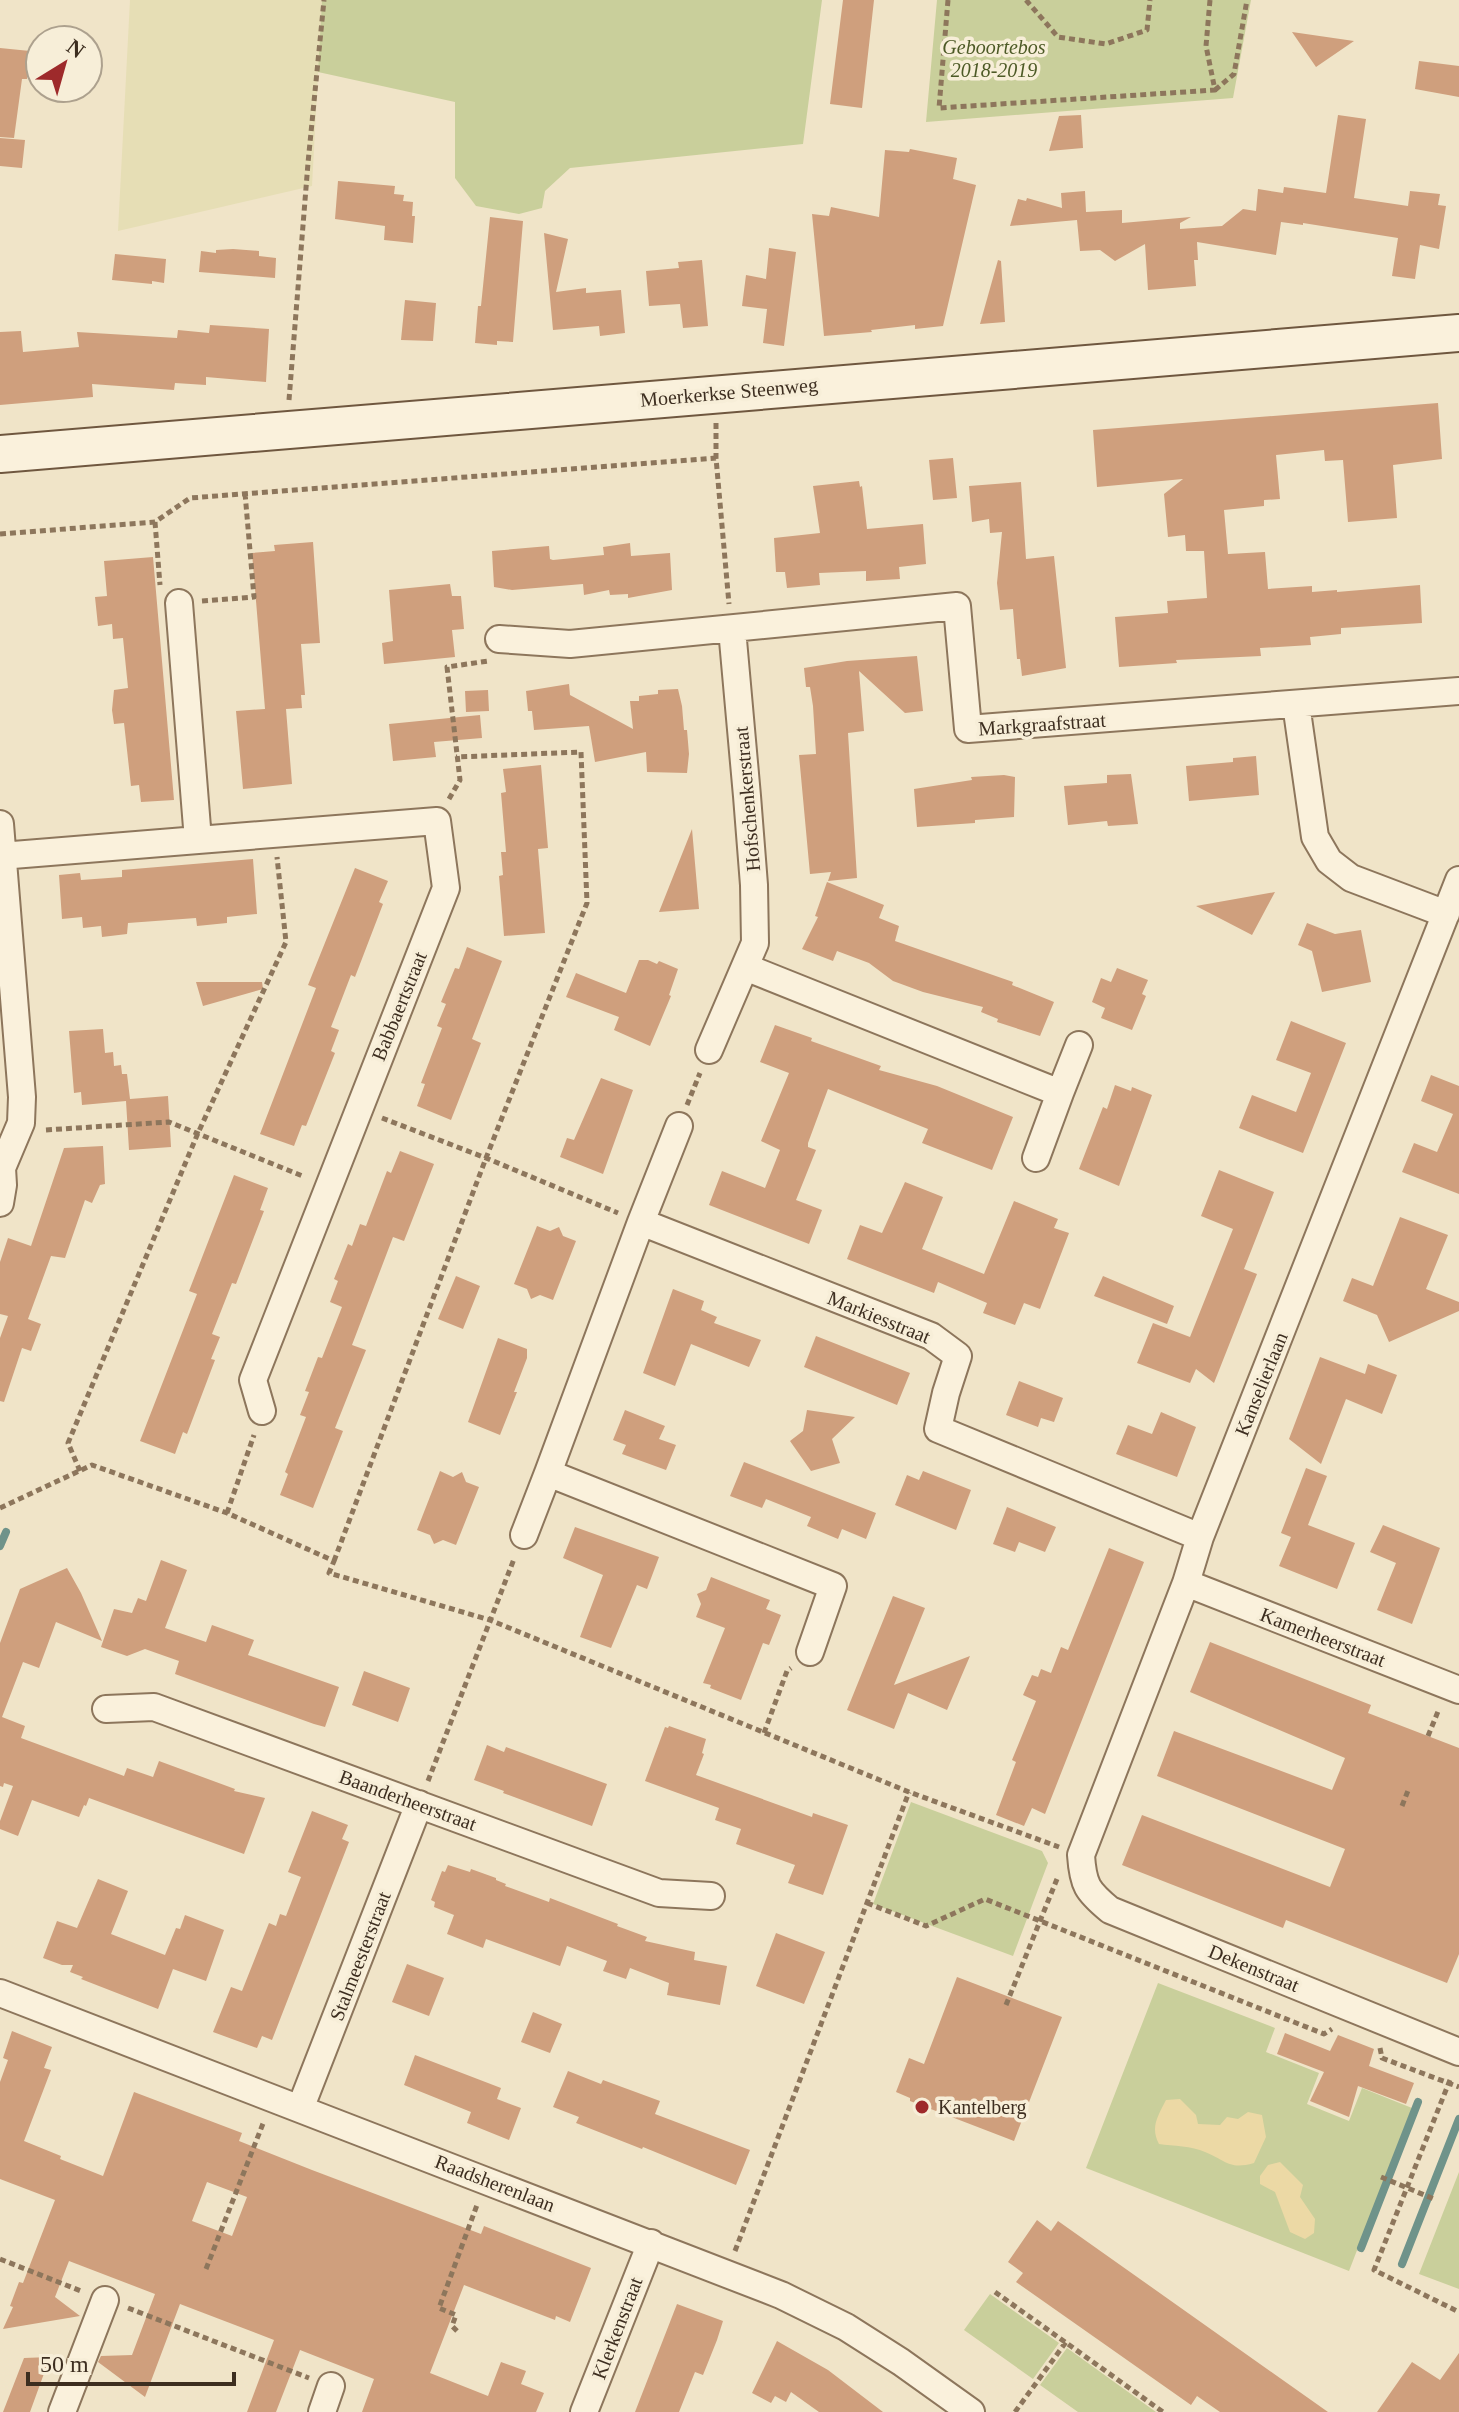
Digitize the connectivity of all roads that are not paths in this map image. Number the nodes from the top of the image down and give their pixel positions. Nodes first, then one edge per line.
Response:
1 (1459, 333) edge
2 (0, 454) edge
3 (179, 603) road end
4 (732, 629) junction
5 (499, 639) road end
6 (1459, 691) edge
7 (1296, 704) junction
8 (0, 824) edge
9 (198, 840) junction
10 (1, 856) edge
11 (1459, 880) edge
12 (1446, 914) junction
13 (745, 967) junction
14 (1079, 1045) dead end
15 (709, 1050) road end
16 (1060, 1093) junction
17 (679, 1126) road end
18 (1036, 1158) dead end
19 (1, 1168) edge
20 (0, 1203) edge
21 (641, 1222) junction
22 (262, 1411) road end
23 (548, 1473) junction
24 (524, 1535) road end
25 (1200, 1537) junction
26 (1186, 1583) junction
27 (810, 1652) road end
28 (1459, 1690) edge
29 (106, 1709) dead end
30 (419, 1804) junction
31 (1081, 1855) joint
32 (711, 1896) dead end
33 (0, 1993) edge
34 (1456, 2061) edge
35 (300, 2109) junction
36 (651, 2243) junction
37 (105, 2300) road end
38 (331, 2386) road end
39 (62, 2412) edge
40 (322, 2412) edge
41 (584, 2412) edge
42 (971, 2412) edge

1 - 2 street, Moerkerkse Steenweg
3 - 9 street
4 - 5 street, Markgraafstraat
4 - 7 street, Markgraafstraat
4 - 13 street, Hofschenkerstraat
6 - 7 street, Markgraafstraat
7 - 12 street
8 - 10 street
9 - 10 street
9 - 22 street, Babbaertstraat
10 - 19 street
11 - 12 street, Kanselierlaan
12 - 25 street, Kanselierlaan
13 - 15 street, Hofschenkerstraat
13 - 16 street
14 - 16 street
16 - 18 street
17 - 21 street
19 - 20 street
21 - 23 street
21 - 25 street, Markiesstraat
23 - 24 street
23 - 27 street
25 - 26 street, Kanselierlaan
26 - 28 street, Kamerheerstraat
26 - 31 street, Kanselierlaan
29 - 30 street, Baanderheerstraat
30 - 32 street, Baanderheerstraat
30 - 35 street, Stalmeesterstraat
31 - 34 street, Dekenstraat
33 - 35 street, Raadsherenlaan
35 - 36 street, Raadsherenlaan
36 - 41 street, Klerkenstraat
36 - 42 street, Raadsherenlaan
37 - 39 street
38 - 40 street

